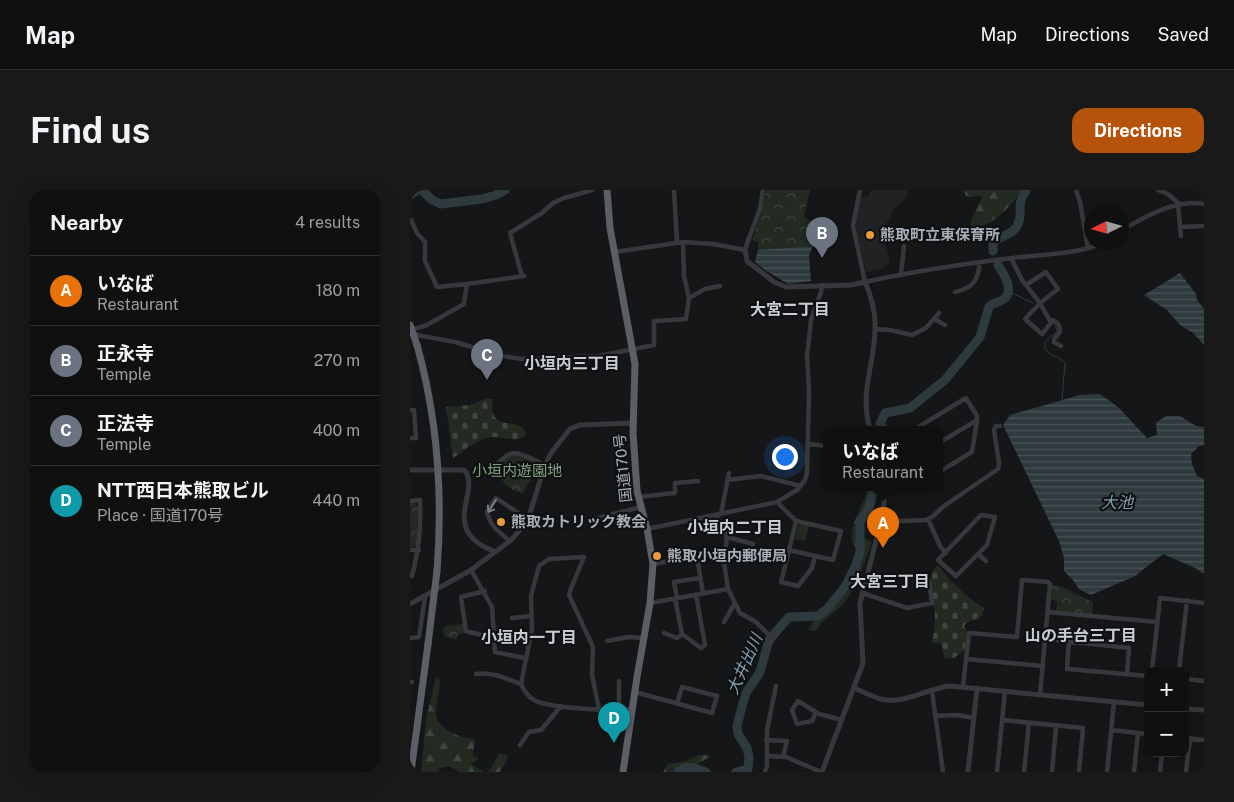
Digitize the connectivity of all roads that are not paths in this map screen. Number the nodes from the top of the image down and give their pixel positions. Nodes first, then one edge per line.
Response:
1 (592, 190) edge
2 (607, 190) edge
3 (674, 190) edge
4 (763, 190) edge
5 (860, 190) edge
6 (1076, 190) edge
7 (1158, 190) edge
8 (1179, 204) junction
9 (1204, 204) edge
10 (411, 220) edge
11 (1084, 225) edge
12 (1204, 226) edge
13 (1129, 227) edge
14 (1180, 227) junction
15 (1181, 236) dead end
16 (749, 238) joint
17 (677, 242) junction
18 (683, 242) junction
19 (904, 246) dead end
20 (1084, 249) edge
21 (745, 250) junction
22 (615, 252) junction
23 (1011, 258) junction
24 (980, 262) junction
25 (901, 274) junction
26 (865, 282) junction
27 (468, 284) junction
28 (822, 285) junction
29 (1026, 285) junction
30 (720, 286) dead end
31 (956, 292) dead end
32 (689, 298) junction
33 (1040, 303) junction
34 (939, 313) dead end
35 (934, 319) junction
36 (1050, 320) junction
37 (410, 325) edge
38 (945, 326) dead end
39 (875, 329) junction
40 (410, 330) edge
41 (410, 334) edge
42 (1061, 346) dead end
43 (632, 349) junction
44 (410, 410) edge
45 (977, 420) junction
46 (633, 423) junction
47 (870, 426) edge
48 (920, 426) edge
49 (1000, 426) dead end
50 (410, 438) edge
51 (943, 441) edge
52 (808, 444) junction
53 (823, 446) edge
54 (545, 465) junction
55 (440, 469) junction
56 (410, 470) edge
57 (943, 470) edge
58 (491, 471) dead end
59 (729, 473) dead end
60 (728, 480) junction
61 (698, 481) dead end
62 (801, 486) junction
63 (884, 491) edge
64 (638, 497) junction
65 (410, 501) edge
66 (777, 502) junction
67 (641, 507) junction
68 (719, 514) junction
69 (527, 519) junction
70 (594, 519) dead end
71 (928, 519) junction
72 (796, 522) junction
73 (881, 522) junction
74 (647, 529) junction
75 (727, 537) junction
76 (510, 541) junction
77 (754, 544) dead end
78 (410, 550) edge
79 (418, 550) junction
80 (790, 550) junction
81 (496, 552) junction
82 (725, 552) junction
83 (946, 553) junction
84 (978, 554) junction
85 (815, 556) junction
86 (696, 557) junction
87 (986, 561) dead end
88 (653, 564) junction
89 (471, 570) junction
90 (410, 576) edge
91 (700, 578) junction
92 (929, 581) dead end
93 (728, 589) junction
94 (484, 591) junction
95 (862, 592) junction
96 (703, 593) junction
97 (696, 595) junction
98 (425, 597) junction
99 (676, 598) junction
100 (1187, 600) junction
101 (650, 603) junction
102 (735, 603) junction
103 (1204, 603) edge
104 (410, 604) edge
105 (1048, 612) junction
106 (531, 616) junction
107 (512, 618) dead end
108 (724, 622) dead end
109 (1157, 622) junction
110 (664, 633) dead end
111 (682, 634) junction
112 (410, 638) edge
113 (494, 638) junction
114 (643, 638) junction
115 (1045, 639) junction
116 (607, 641) dead end
117 (1069, 642) junction
118 (769, 646) dead end
119 (526, 658) junction
120 (966, 659) junction
121 (1042, 666) junction
122 (1152, 667) edge
123 (1180, 667) edge
124 (476, 674) dead end
125 (1126, 675) junction
126 (1144, 676) edge
127 (1189, 679) edge
128 (619, 681) dead end
129 (1204, 681) edge
130 (521, 684) junction
131 (776, 686) dead end
132 (964, 686) junction
133 (854, 688) junction
134 (977, 688) junction
135 (932, 691) junction
136 (1005, 691) junction
137 (635, 692) junction
138 (1040, 695) junction
139 (1114, 702) junction
140 (677, 704) junction
141 (561, 706) junction
142 (1144, 706) edge
143 (599, 709) junction
144 (632, 709) junction
145 (1189, 709) edge
146 (1204, 710) edge
147 (619, 711) junction
148 (816, 712) junction
149 (935, 716) junction
150 (974, 718) junction
151 (842, 720) junction
152 (1002, 720) junction
153 (1028, 723) junction
154 (1056, 726) junction
155 (1111, 730) junction
156 (1138, 733) junction
157 (1144, 734) edge
158 (1189, 738) edge
159 (413, 740) edge
160 (766, 740) junction
161 (1204, 740) edge
162 (520, 745) dead end
163 (767, 756) junction
164 (783, 757) junction
165 (1162, 757) edge
166 (1186, 757) edge
167 (412, 772) edge
168 (623, 772) edge
169 (765, 772) edge
170 (822, 772) edge
171 (943, 772) edge
172 (968, 772) edge
173 (997, 772) edge
174 (1024, 772) edge
175 (1052, 772) edge
176 (1079, 772) edge
177 (1107, 772) edge
178 (1134, 772) edge
179 (1160, 772) edge
180 (1186, 772) edge

1 - 27 street
2 - 22 highway, 国道170号
3 - 17 street
4 - 16 street
5 - 26 street
6 - 11 street
7 - 8 street
8 - 9 street
8 - 13 street
8 - 14 street
10 - 27 street
12 - 14 street
14 - 15 street
16 - 21 street
17 - 18 street
17 - 22 street
18 - 21 street
18 - 32 street
19 - 25 street
20 - 23 street
21 - 28 street
22 - 43 highway, 国道170号
23 - 24 street
23 - 29 street
24 - 25 street
24 - 31 street
25 - 26 street
26 - 28 street
26 - 39 street
27 - 40 street
28 - 52 street
29 - 33 street
29 - 33 street
30 - 32 street
32 - 43 street
33 - 36 street
33 - 36 street
34 - 35 street
35 - 38 street
35 - 39 street
36 - 42 street
37 - 55 highway, bridge
39 - 47 street
41 - 43 street
43 - 46 highway, 国道170号
44 - 50 street
45 - 48 street
45 - 51 street
45 - 57 street
46 - 54 street
46 - 64 highway, 国道170号
49 - 71 street
52 - 53 street
52 - 62 street
54 - 58 street
54 - 69 street
55 - 56 street
55 - 81 street
55 - 159 highway, bridge
59 - 60 street
60 - 62 street
60 - 68 street
61 - 64 street
62 - 66 street
63 - 73 street
64 - 67 highway, 国道170号
65 - 79 street
66 - 68 street
66 - 72 street
67 - 70 street
67 - 74 highway, 国道170号
68 - 74 street
68 - 75 street
69 - 76 street
69 -> 76 street
71 - 73 street
71 - 83 street
72 - 80 street
72 - 85 street
73 - 95 street
74 - 88 highway, 国道170号
75 - 77 street
75 - 82 street
76 - 81 street
78 - 79 street
79 - 90 street
80 - 85 street
80 - 85 street
81 - 89 street
82 - 86 street
82 - 93 street
83 - 84 street
83 - 84 street
84 - 87 street
86 - 88 street
86 - 91 street
88 - 101 highway, 国道170号
89 - 94 street
89 - 98 street
91 - 96 street
91 - 99 street
92 - 95 street
93 - 96 street
93 - 102 street
94 - 113 street
94 - 113 street
95 - 133 street
96 - 97 street
97 - 99 street
97 - 111 street
98 - 104 street
98 - 112 street
99 - 101 street
99 - 111 street
100 - 103 street
100 - 109 street
100 - 123 street
101 - 114 highway, 国道170号
102 - 108 street
102 - 118 street
105 - 109 street
105 - 115 street
105 - 120 street
106 - 107 street
106 - 119 street
106 - 143 street
109 - 122 street
110 - 111 street
113 - 119 street
114 - 116 street
114 - 137 highway, 国道170号
115 - 117 street
115 - 121 street
117 - 125 street
117 - 125 street
119 - 130 street
120 - 121 street
120 - 132 street
121 - 138 street
124 - 130 street
125 - 126 street
127 - 129 street
128 - 147 street
130 - 141 street
131 - 160 street
132 - 134 street
132 - 135 street
133 - 135 street
133 - 151 street
134 - 136 street
134 - 150 street
135 - 149 street
136 - 138 street
136 - 152 street
137 - 140 street
137 - 144 highway, 国道170号
138 - 139 street
139 - 142 street
139 - 155 street
140 - 140 street
141 - 143 street
141 - 162 street
143 - 147 street
144 - 147 street
144 - 168 highway, 国道170号
145 - 146 street
148 - 148 street
148 - 151 street
149 - 150 street
149 - 171 street
150 - 172 street
151 - 170 street
152 - 153 street
152 - 173 street
153 - 154 street
153 - 174 street
154 - 175 street
154 - 176 street
155 - 156 street
155 - 177 street
156 - 157 street
156 - 178 street
158 - 161 street
159 - 167 highway
160 - 163 street
160 - 164 street
163 - 164 street
163 - 169 street
164 - 170 street
165 - 179 street
166 - 180 street

